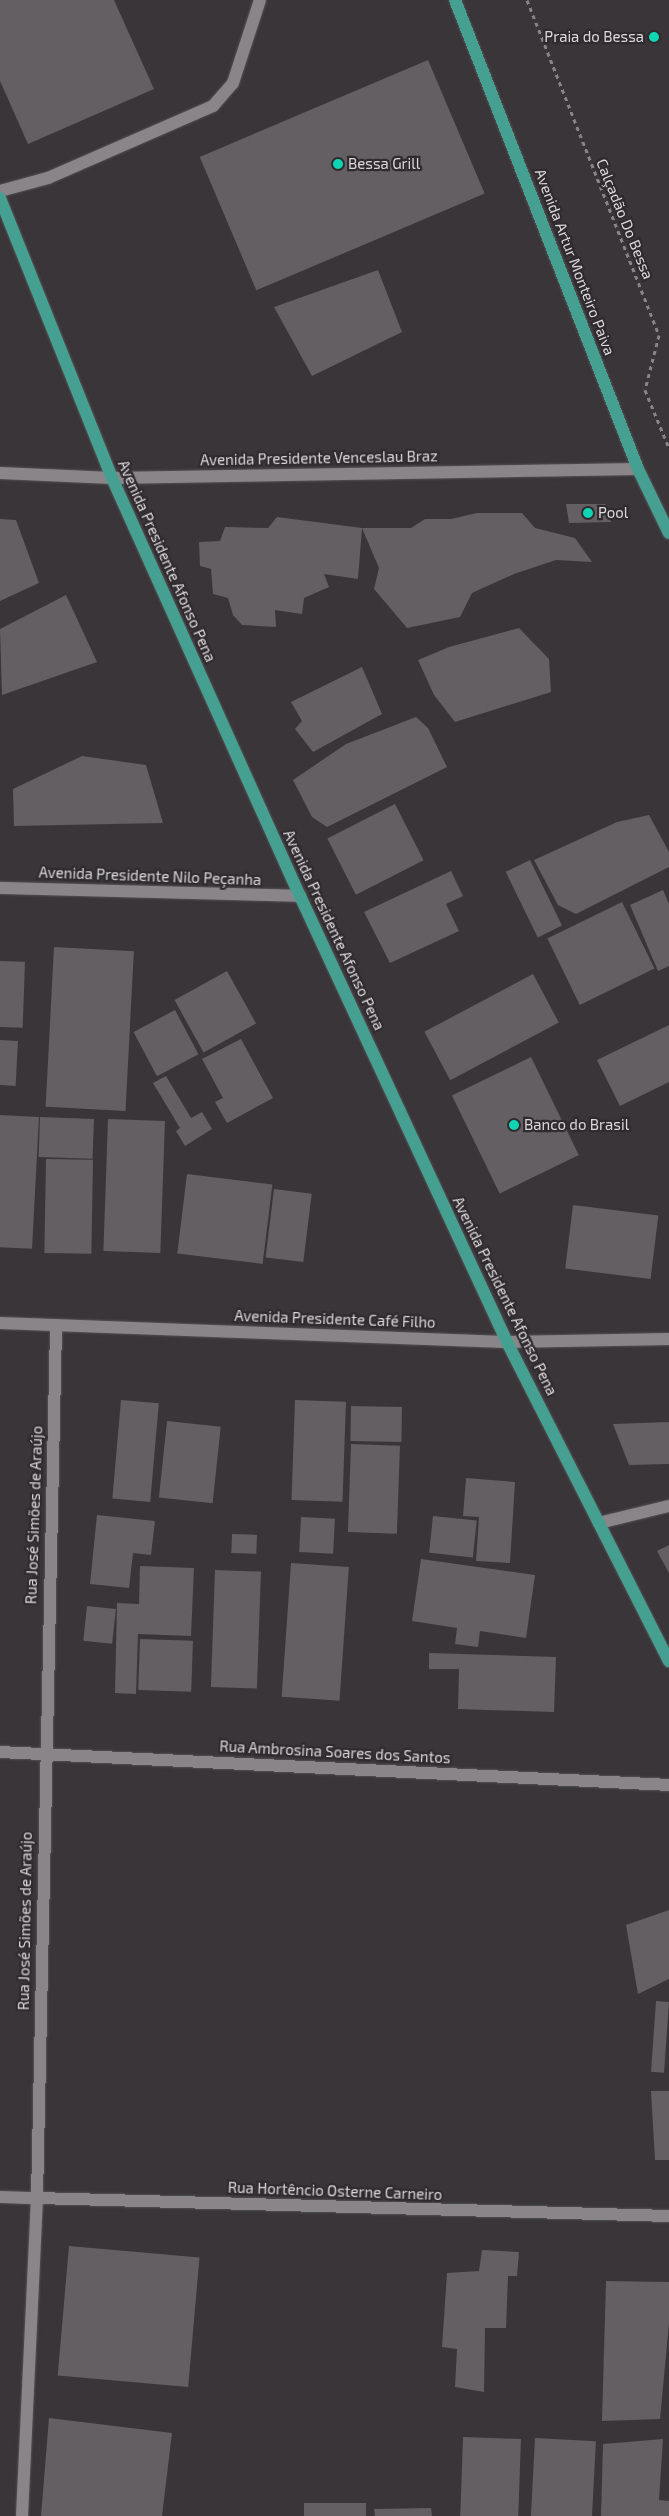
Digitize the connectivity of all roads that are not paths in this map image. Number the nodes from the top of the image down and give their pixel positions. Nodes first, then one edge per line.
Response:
1 (260, 0) edge
2 (456, 0) edge
3 (0, 191) edge
4 (0, 198) edge
5 (638, 468) junction
6 (0, 472) edge
7 (112, 478) junction
8 (669, 533) edge
9 (0, 888) edge
10 (300, 896) junction
11 (0, 1323) edge
12 (56, 1325) junction
13 (669, 1339) edge
14 (507, 1342) junction
15 (669, 1506) edge
16 (599, 1523) junction
17 (669, 1661) edge
18 (0, 1752) edge
19 (44, 1753) junction
20 (669, 1785) edge
21 (0, 2197) edge
22 (37, 2198) junction
23 (669, 2216) edge
24 (22, 2516) edge

1 - 3 street
2 - 5 main road, Avenida Artur Monteiro Paiva
4 - 7 main road, Avenida Presidente Afonso Pena
5 - 7 street, Avenida Presidente Venceslau Braz
5 - 8 main road, Avenida Artur Monteiro Paiva
6 - 7 street, Avenida Presidente Venceslau Braz
7 - 10 main road, Avenida Presidente Afonso Pena
9 - 10 street, Avenida Presidente Nilo Peçanha
10 - 14 main road, Avenida Presidente Afonso Pena
11 - 12 street, Avenida Presidente Café Filho
12 - 14 street, Avenida Presidente Café Filho
12 - 19 street, Rua José Simões de Araújo
13 - 14 street, Avenida Presidente Café Filho
14 - 16 main road, Avenida Presidente Afonso Pena
15 - 16 street
16 - 17 main road, Avenida Presidente Afonso Pena
18 - 19 street, Rua Ambrosina Soares dos Santos
19 - 20 street, Rua Ambrosina Soares dos Santos
19 - 22 street, Rua José Simões de Araújo
21 - 22 street, Rua Hortêncio Osterne Carneiro
22 - 23 street, Rua Hortêncio Osterne Carneiro
22 - 24 street, Rua José Simões de Araújo

